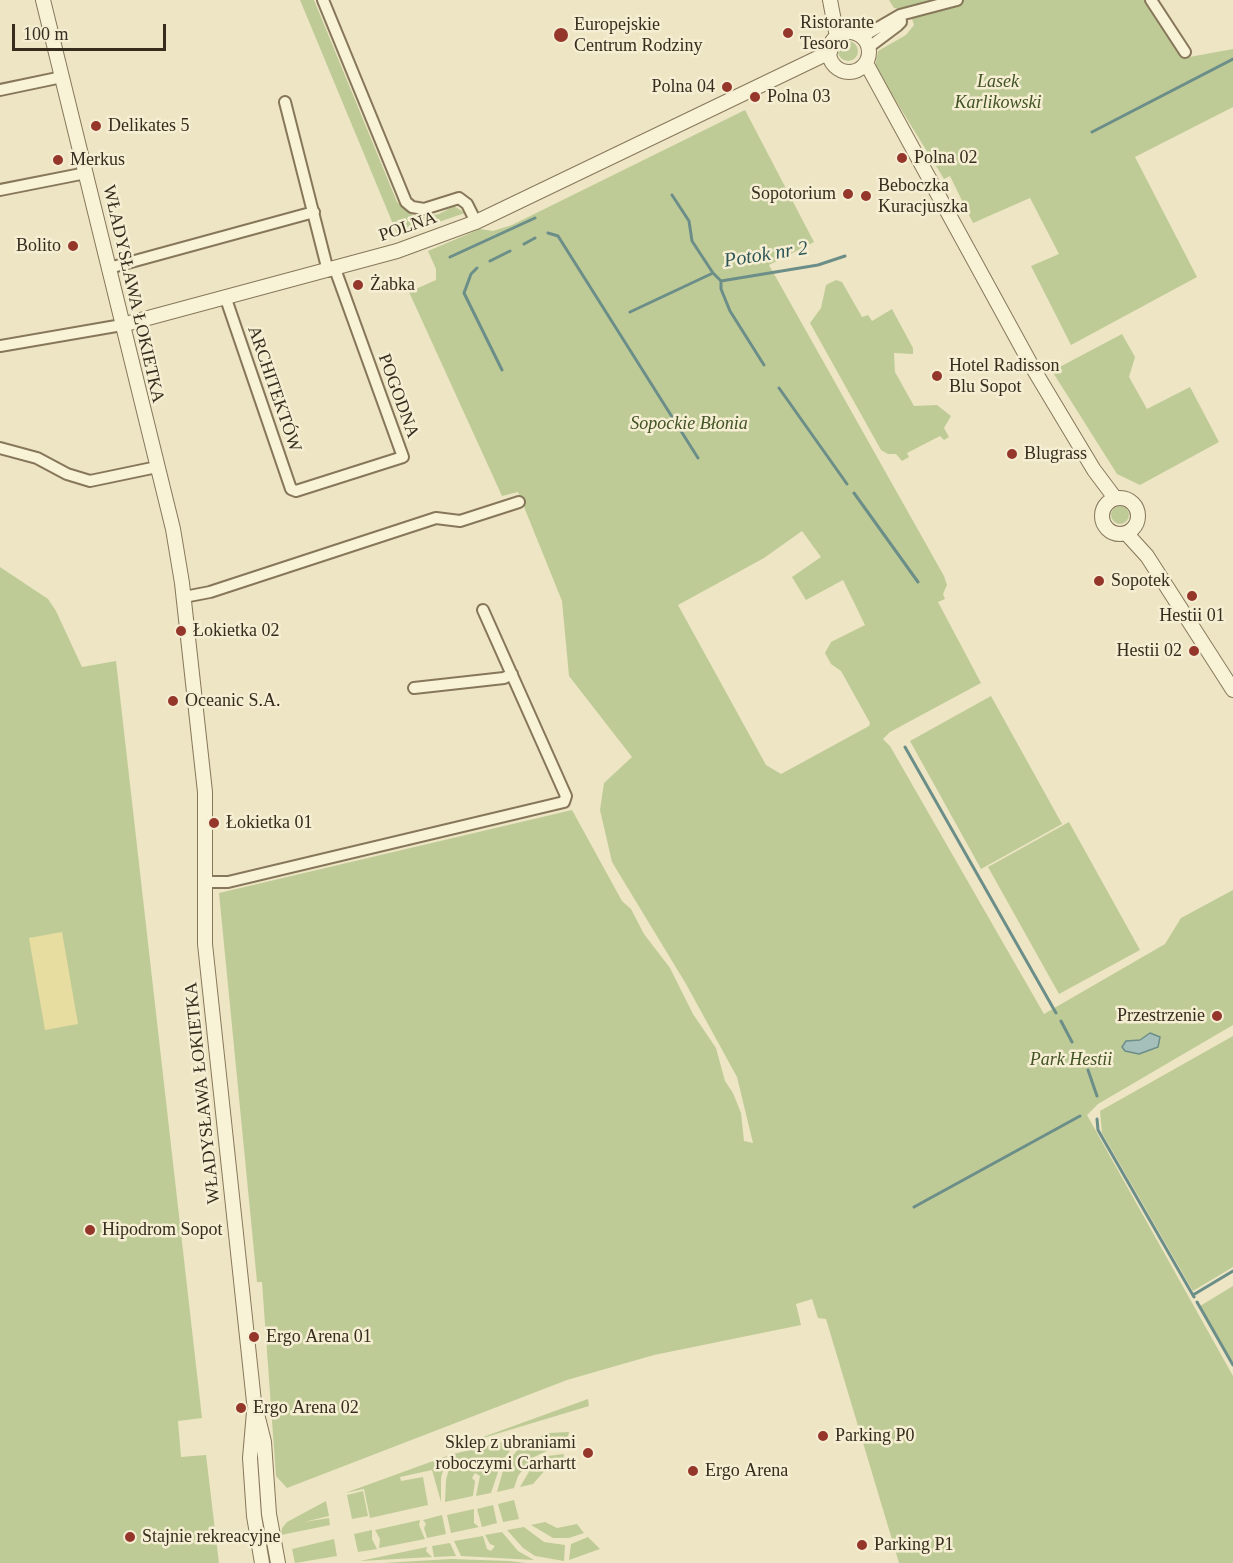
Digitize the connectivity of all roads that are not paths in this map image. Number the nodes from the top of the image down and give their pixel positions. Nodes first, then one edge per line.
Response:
1 (43, 0) edge
2 (323, 0) edge
3 (830, 0) edge
4 (957, 0) edge
5 (1151, 0) edge
6 (842, 35) junction
7 (865, 42) junction
8 (1185, 52) dead end
9 (831, 57) junction
10 (860, 67) junction
11 (62, 77) junction
12 (0, 90) edge
13 (285, 102) dead end
14 (86, 173) junction
15 (0, 190) edge
16 (314, 212) junction
17 (476, 222) junction
18 (109, 268) junction
19 (331, 270) junction
20 (225, 299) junction
21 (122, 325) junction
22 (0, 346) edge
23 (0, 448) edge
24 (157, 467) junction
25 (291, 489) joint
26 (1111, 501) junction
27 (519, 502) dead end
28 (1130, 530) junction
29 (184, 597) junction
30 (483, 610) dead end
31 (512, 674) junction
32 (414, 688) dead end
33 (1233, 690) edge
34 (205, 882) junction
35 (255, 1407) junction
36 (262, 1563) edge
37 (278, 1563) edge

1 - 11 street, WŁADYSŁAWA ŁOKIETKA
2 - 17 street
3 - 6 street
4 - 7 street
5 - 8 street
6 - 7 street
6 - 9 street
7 - 10 street
9 - 10 street
9 - 17 street, POLNA
10 - 26 street
11 - 12 street
11 - 14 street, WŁADYSŁAWA ŁOKIETKA
13 - 16 street
14 - 15 street
14 - 18 street, WŁADYSŁAWA ŁOKIETKA
16 - 18 street
16 - 19 street
17 - 19 street, POLNA
18 - 21 street, WŁADYSŁAWA ŁOKIETKA
19 - 20 street, POLNA
19 - 25 street, POGODNA
20 - 21 street, POLNA
20 - 25 street, ARCHITEKTÓW
21 - 22 street, POLNA
21 - 24 street, WŁADYSŁAWA ŁOKIETKA
23 - 24 street
24 - 29 street, WŁADYSŁAWA ŁOKIETKA
26 - 28 street
26 - 28 street
27 - 29 street
28 - 33 street
29 - 34 street, WŁADYSŁAWA ŁOKIETKA
30 - 31 street
31 - 32 street
31 - 34 street
34 - 35 street, WŁADYSŁAWA ŁOKIETKA
35 - 36 street, WŁADYSŁAWA ŁOKIETKA
35 - 37 street, WŁADYSŁAWA ŁOKIETKA

